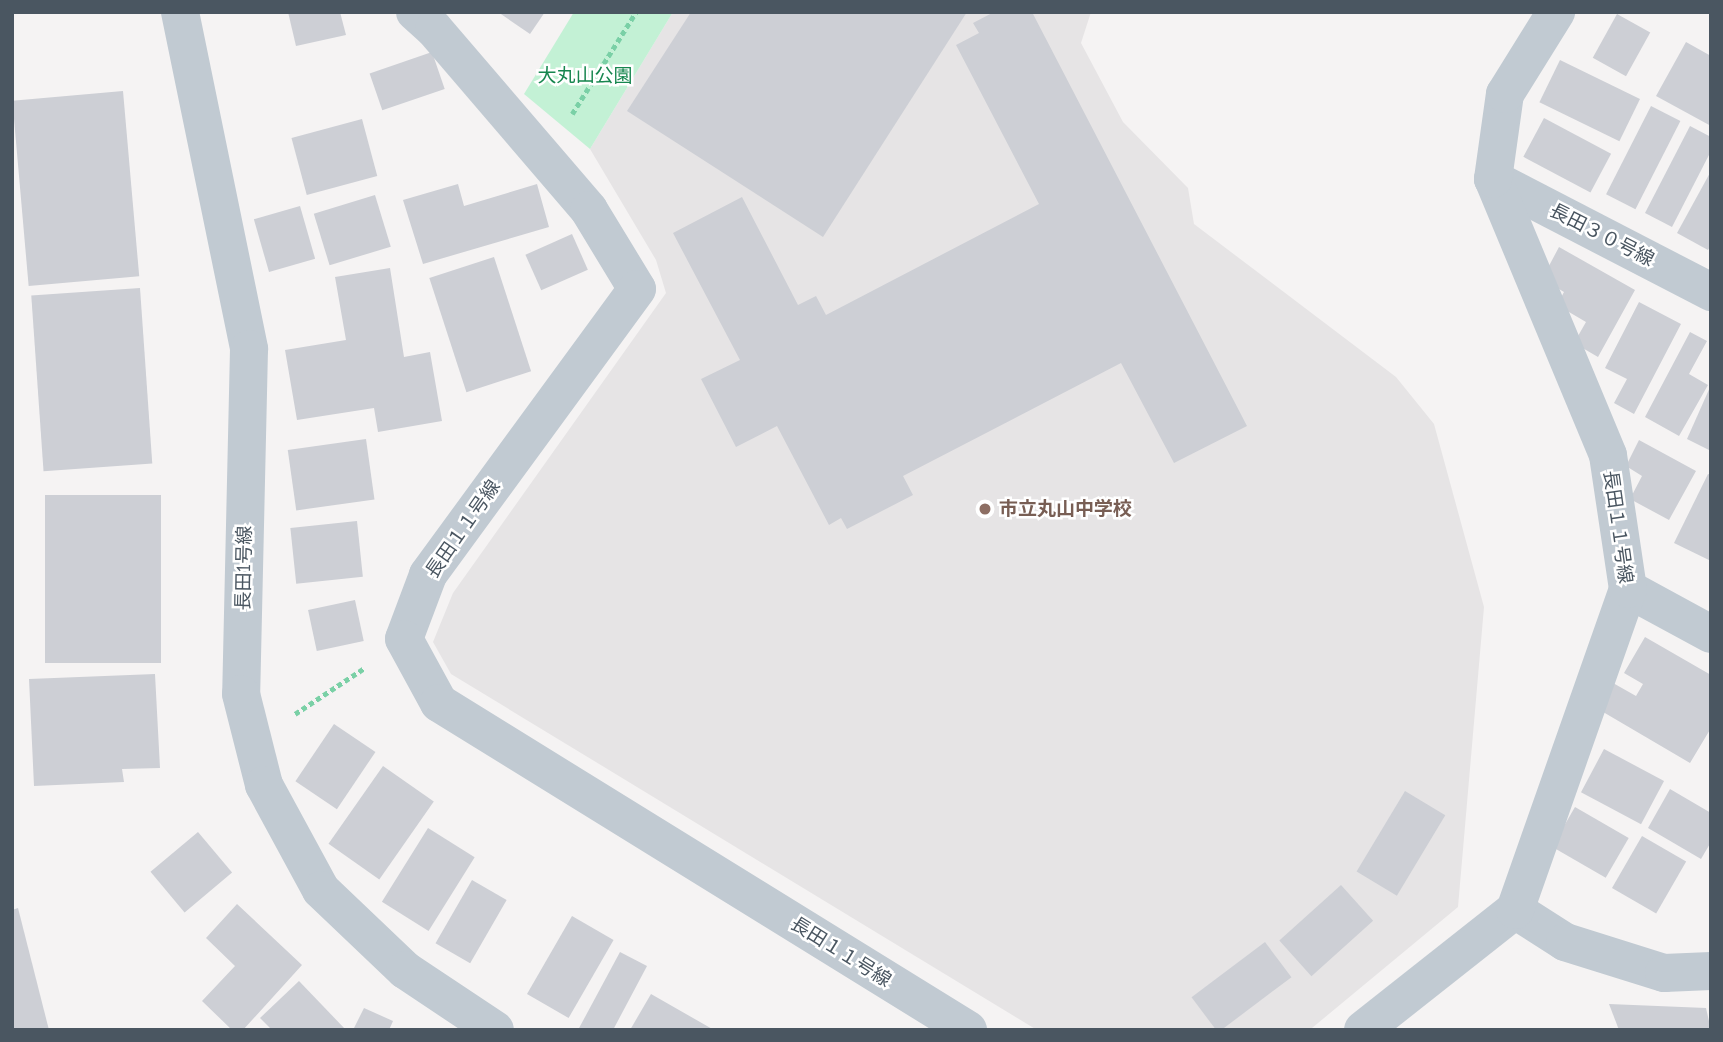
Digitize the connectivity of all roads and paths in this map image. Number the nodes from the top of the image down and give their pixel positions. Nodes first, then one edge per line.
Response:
1 (180, 12) edge
2 (415, 12) edge
3 (636, 12) edge
4 (1556, 12) edge
5 (534, 147) junction
6 (1493, 178) junction
7 (1711, 292) edge
8 (1628, 589) junction
9 (1711, 634) edge
10 (353, 676) dead end
11 (253, 742) junction
12 (1515, 910) junction
13 (1711, 971) edge
14 (495, 1030) edge
15 (968, 1030) edge
16 (1363, 1030) edge

1 - 11 street, 長田1号線
2 - 5 street, 長田１１号線
3 - 5 path
4 - 6 street
5 - 15 street, 長田１１号線
6 - 7 street, 長田３０号線
6 - 8 street, 長田１１号線
8 - 9 street
8 - 12 street, 長田１１号線
10 - 11 path
11 - 14 street, 長田1号線
12 - 13 street
12 - 16 street

